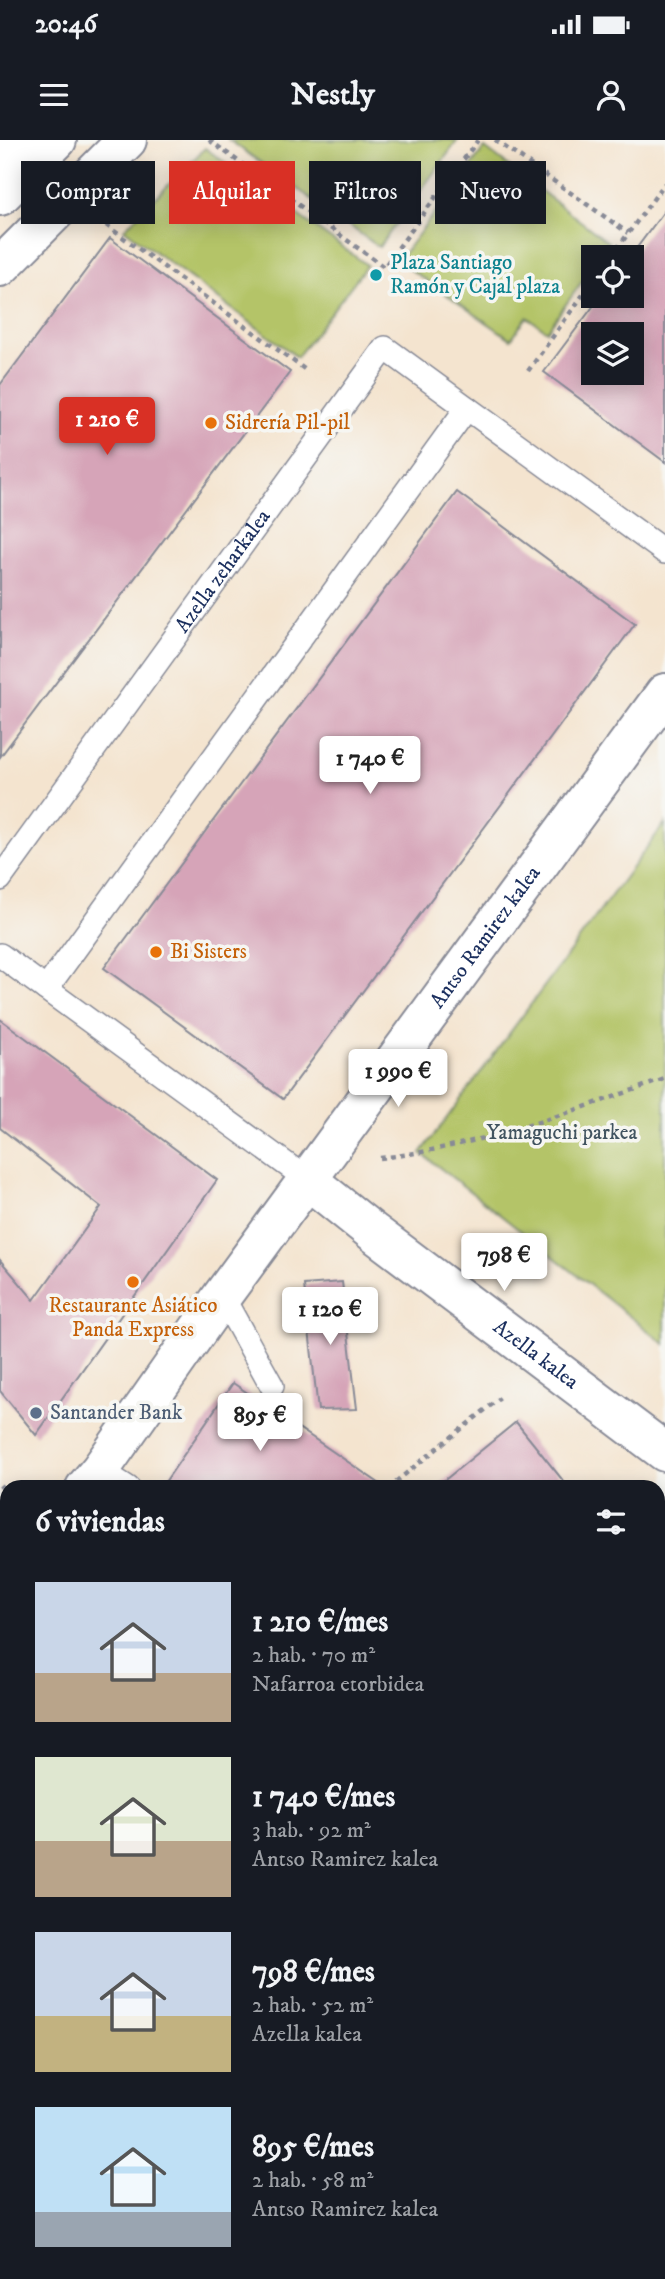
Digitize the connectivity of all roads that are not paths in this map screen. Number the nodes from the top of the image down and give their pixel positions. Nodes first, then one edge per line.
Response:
1 (13, 140) edge
2 (57, 140) edge
3 (127, 140) edge
4 (0, 153) edge
5 (0, 196) edge
6 (0, 267) edge
7 (467, 408) junction
8 (665, 552) edge
9 (665, 693) edge
10 (0, 879) edge
11 (0, 955) edge
12 (46, 989) junction
13 (308, 1180) junction
14 (222, 1296) junction
15 (272, 1386) dead end
16 (665, 1452) edge
17 (105, 1480) edge

1 - 4 street
2 - 5 street
3 - 6 street
7 - 8 lane, Azella zeharkalea
7 - 10 lane, Azella zeharkalea
7 - 12 lane
9 - 13 street, Antso Ramirez kalea
11 - 12 lane
12 - 13 lane
13 - 14 street, Antso Ramirez kalea
13 - 16 street, Azella kalea
14 - 15 lane
14 - 17 street, Antso Ramirez kalea

